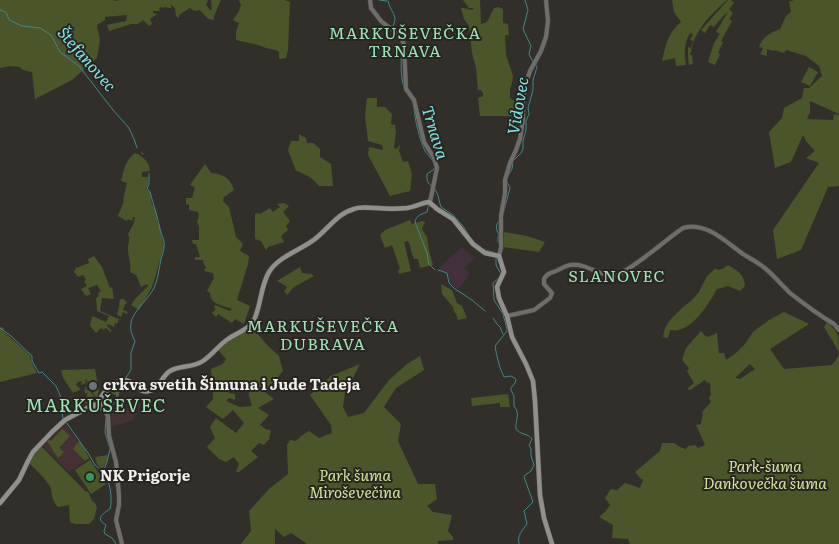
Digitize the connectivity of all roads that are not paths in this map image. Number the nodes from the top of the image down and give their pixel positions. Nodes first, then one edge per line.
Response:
1 (370, 0) edge
2 (546, 0) edge
3 (430, 202) junction
4 (499, 256) junction
5 (507, 316) junction
6 (839, 330) edge
7 (101, 405) junction
8 (0, 503) edge
9 (122, 544) edge
10 (552, 544) edge

1 - 3 street
2 - 4 street
3 - 4 main road
3 - 7 main road
4 - 5 main road
5 - 6 street
5 - 10 main road
7 - 8 main road
7 - 9 street

